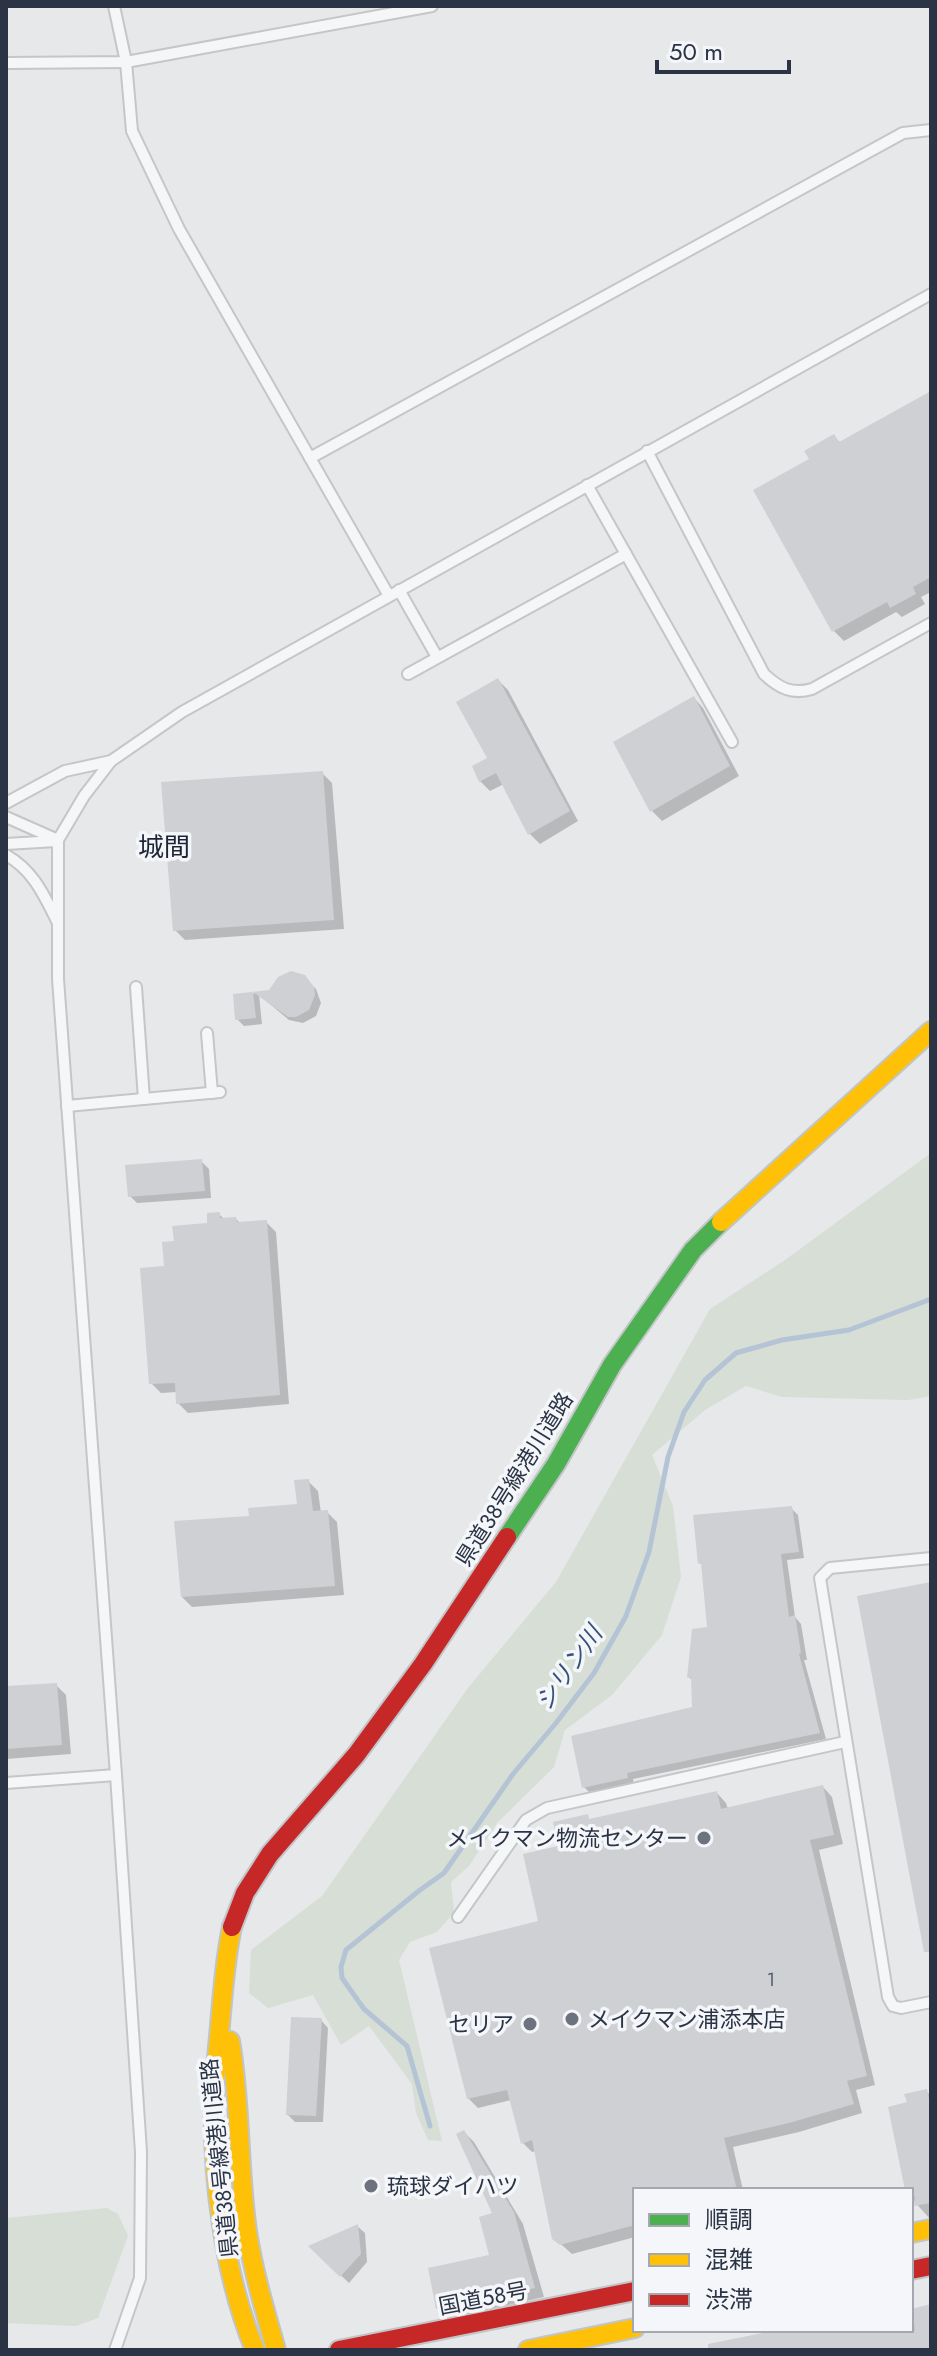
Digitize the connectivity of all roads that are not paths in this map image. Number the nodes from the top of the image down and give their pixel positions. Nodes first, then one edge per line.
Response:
1 (114, 6) edge
2 (432, 6) edge
3 (126, 62) junction
4 (6, 63) edge
5 (931, 130) edge
6 (931, 294) edge
7 (647, 451) junction
8 (310, 458) junction
9 (587, 485) junction
10 (626, 554) junction
11 (394, 593) junction
12 (931, 623) edge
13 (437, 657) junction
14 (408, 674) dead end
15 (732, 742) dead end
16 (111, 761) junction
17 (6, 803) edge
18 (6, 817) edge
19 (58, 840) junction
20 (6, 844) edge
21 (6, 855) edge
22 (58, 923) junction
23 (136, 987) dead end
24 (931, 1031) edge
25 (207, 1033) dead end
26 (144, 1099) junction
27 (67, 1106) junction
28 (931, 1558) edge
29 (845, 1742) junction
30 (116, 1775) junction
31 (6, 1783) edge
32 (458, 1917) dead end
33 (931, 2002) edge
34 (222, 2007) junction
35 (633, 2291) edge
36 (633, 2328) edge
37 (115, 2350) edge
38 (255, 2350) edge
39 (276, 2350) edge
40 (339, 2350) edge
41 (528, 2350) edge

1 - 3 lane
2 - 3 lane
3 - 4 lane
3 - 8 lane
5 - 8 lane
6 - 7 lane
7 - 9 lane
7 - 12 lane
8 - 11 lane
9 - 10 lane
9 - 11 lane
10 - 13 lane
10 - 15 lane
11 - 13 lane
11 - 16 lane
13 - 14 lane
16 - 17 lane
16 - 19 lane
18 - 19 lane
19 - 20 lane
19 - 22 lane
21 - 22 lane
22 - 27 lane
23 - 26 lane
24 - 34 main road, 県道38号線港川道路
25 - 26 lane
26 - 27 lane
27 - 30 lane
28 - 29 lane
29 - 32 lane
29 - 33 lane
30 - 31 lane
30 - 37 lane
34 - 38 main road, 県道38号線港川道路
34 - 39 main road, 県道38号線港川道路
35 - 40 main road, 国道58号
36 - 41 main road

